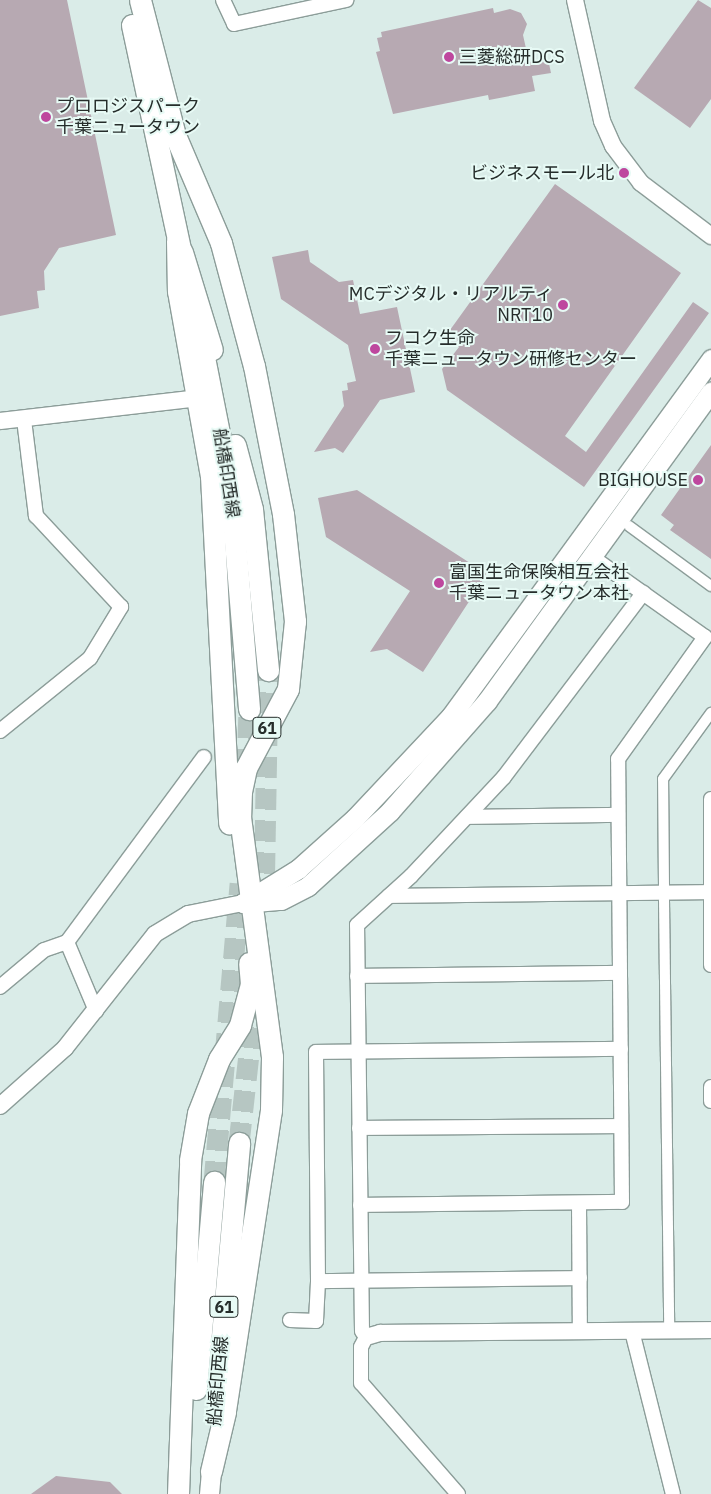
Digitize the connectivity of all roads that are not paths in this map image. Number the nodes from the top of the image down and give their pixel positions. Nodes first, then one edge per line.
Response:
1 (127, 0) edge
2 (140, 0) edge
3 (223, 0) edge
4 (346, 0) edge
5 (576, 0) edge
6 (711, 236) edge
7 (178, 240) junction
8 (711, 359) edge
9 (711, 392) edge
10 (198, 398) junction
11 (24, 420) junction
12 (0, 421) edge
13 (629, 526) dead end
14 (590, 550) junction
15 (711, 586) edge
16 (643, 593) junction
17 (268, 670) tunnel mouth
18 (249, 709) tunnel mouth
19 (711, 713) edge
20 (0, 732) edge
21 (204, 756) dead end
22 (711, 798) edge
23 (710, 814) edge
24 (618, 815) junction
25 (467, 817) junction
26 (664, 886) dead end
27 (711, 892) edge
28 (619, 893) junction
29 (389, 896) junction
30 (664, 900) dead end
31 (249, 901) junction
32 (67, 942) junction
33 (711, 965) edge
34 (620, 973) junction
35 (357, 976) junction
36 (0, 987) edge
37 (96, 1011) junction
38 (620, 1049) junction
39 (358, 1052) junction
40 (711, 1087) edge
41 (711, 1101) edge
42 (0, 1106) edge
43 (621, 1126) junction
44 (360, 1128) junction
45 (239, 1143) tunnel mouth
46 (214, 1182) tunnel mouth
47 (579, 1203) junction
48 (360, 1205) junction
49 (580, 1278) junction
50 (362, 1280) junction
51 (318, 1281) junction
52 (290, 1320) dead end
53 (669, 1324) dead end
54 (711, 1330) edge
55 (632, 1331) junction
56 (580, 1332) junction
57 (366, 1337) junction
58 (211, 1470) junction
59 (178, 1494) edge
60 (186, 1494) edge
61 (209, 1494) edge
62 (458, 1494) edge
63 (673, 1494) edge

1 - 7 main road, 船橋印西線 / 61
2 - 31 main road, 61
3 - 4 street
5 - 6 street
7 - 10 main road, 61
7 - 17 main road, 船橋印西線 / 61
7 - 18 main road, 船橋印西線 / 61
8 - 14 main road
9 - 14 main road
10 - 11 street
10 - 31 main road, 61
11 - 12 street
11 - 20 street
13 - 15 street
14 - 16 street
14 - 31 main road
16 - 24 street
16 - 25 street
19 - 26 street
21 - 32 street
22 - 23 street
23 - 27 street
24 - 25 street
24 - 28 street
25 - 29 street
27 - 28 street
27 - 33 street
28 - 29 street
28 - 34 street
29 - 35 street
30 - 53 street
31 - 37 street
31 - 58 main road, 61
31 - 59 main road
32 - 36 street
32 - 37 street
34 - 35 street
34 - 38 street
35 - 39 street
37 - 42 street
38 - 39 street
38 - 43 street
39 - 44 street
39 - 51 street
40 - 41 street
43 - 44 street
43 - 47 street
44 - 48 street
45 - 58 main road, 船橋印西線 / 61
46 - 60 main road, 船橋印西線 / 61
47 - 48 street
47 - 49 street
48 - 50 street
49 - 50 street
49 - 56 street
50 - 51 street
50 - 57 street
51 - 52 street
54 - 55 street
55 - 56 street
55 - 63 street
56 - 57 street
57 - 62 street
58 - 61 main road

